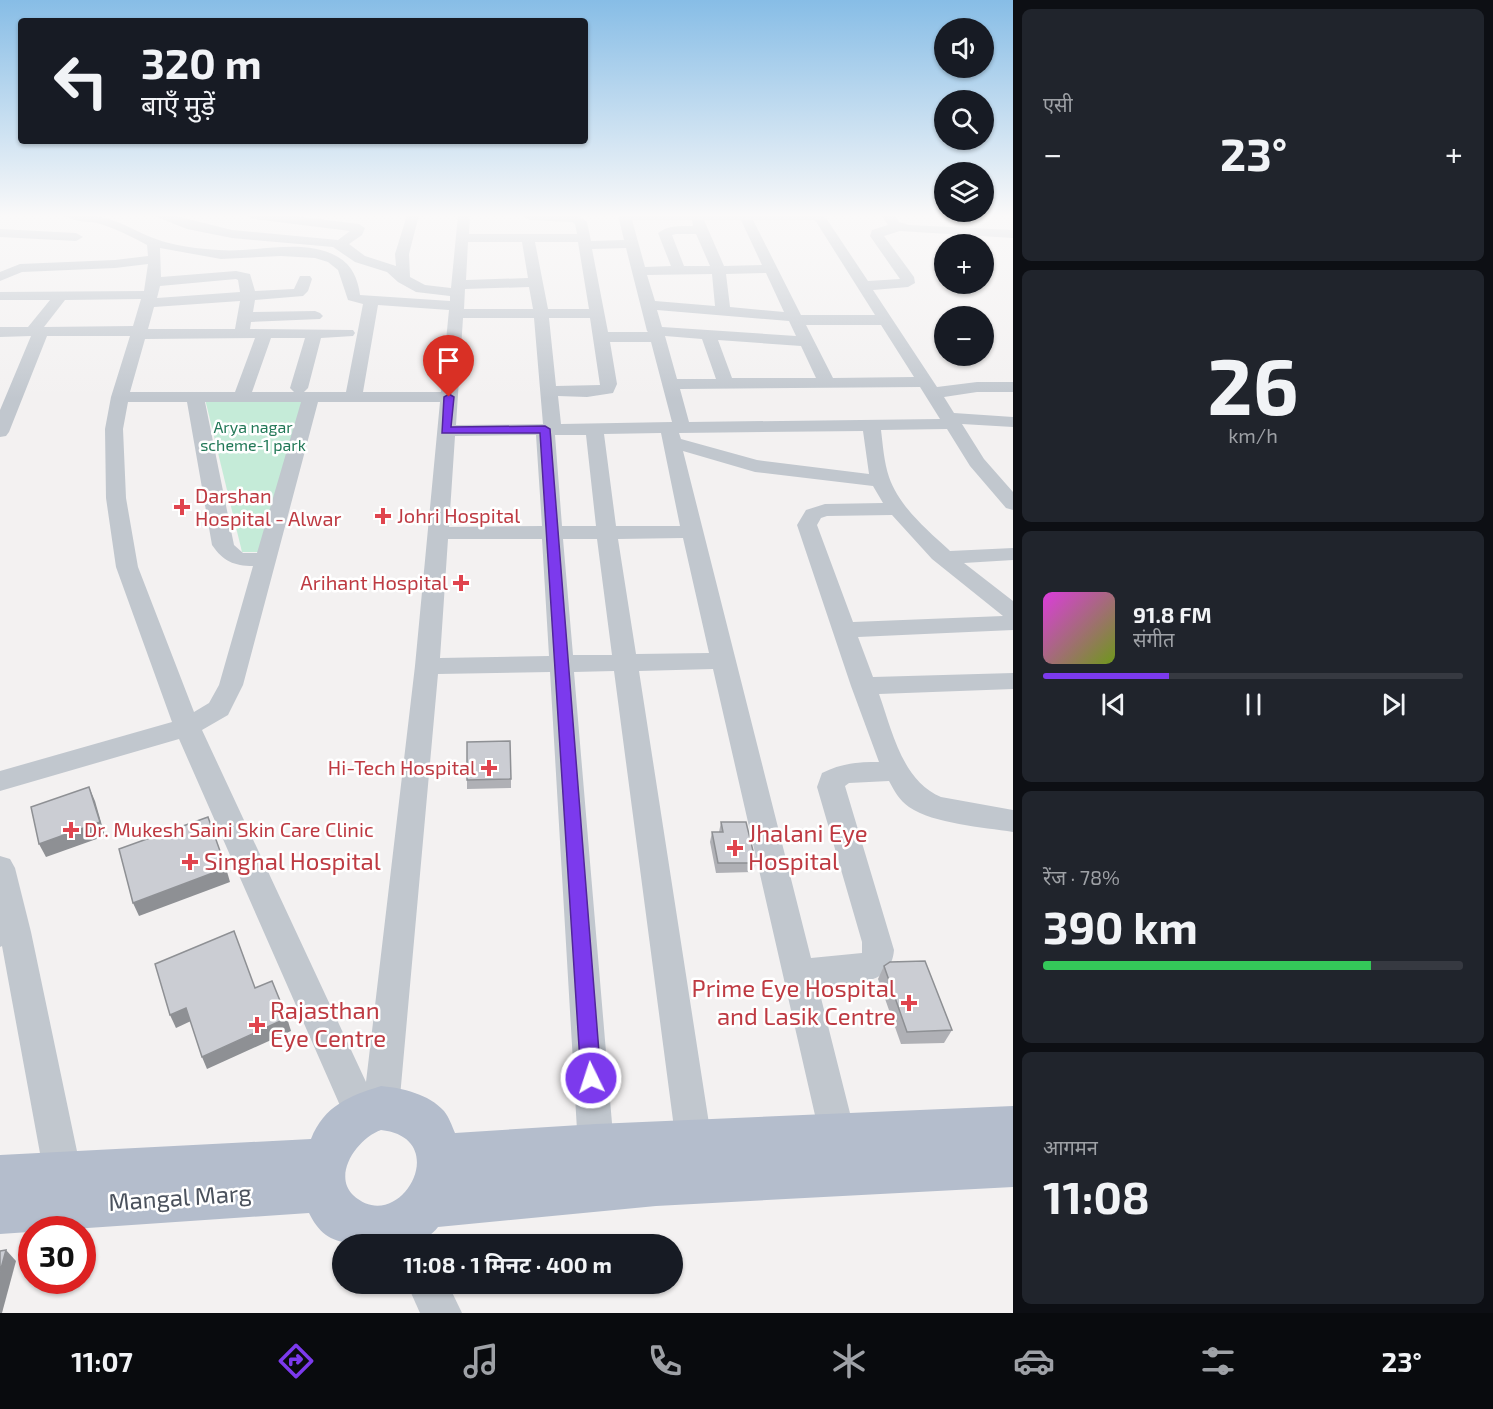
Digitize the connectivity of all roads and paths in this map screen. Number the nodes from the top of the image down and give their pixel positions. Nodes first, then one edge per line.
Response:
1 (96, 276) edge
2 (141, 276) edge
3 (182, 276) edge
4 (230, 276) edge
5 (242, 276) edge
6 (329, 276) edge
7 (348, 276) edge
8 (401, 276) edge
9 (407, 276) edge
10 (459, 276) edge
11 (536, 276) edge
12 (591, 276) edge
13 (645, 276) edge
14 (698, 276) edge
15 (720, 276) edge
16 (774, 276) edge
17 (858, 276) edge
18 (906, 276) edge
19 (641, 277) junction
20 (408, 282) junction
21 (537, 282) junction
22 (864, 286) junction
23 (692, 291) dead end
24 (148, 295) junction
25 (0, 296) edge
26 (61, 296) junction
27 (457, 299) junction
28 (247, 301) junction
29 (371, 301) junction
30 (398, 302) junction
31 (648, 305) junction
32 (691, 309) junction
33 (723, 311) junction
34 (541, 314) junction
35 (597, 314) junction
36 (315, 316) dead end
37 (795, 319) junction
38 (885, 320) junction
39 (0, 332) edge
40 (37, 332) junction
41 (242, 333) junction
42 (265, 333) junction
43 (656, 334) junction
44 (708, 335) junction
45 (600, 337) junction
46 (312, 341) junction
47 (346, 341) dead end
48 (807, 342) junction
49 (291, 349) dead end
50 (827, 383) junction
51 (670, 384) junction
52 (726, 384) junction
53 (928, 387) junction
54 (1013, 387) edge
55 (550, 391) junction
56 (305, 393) junction
57 (120, 397) junction
58 (195, 397) junction
59 (242, 397) junction
60 (354, 397) junction
61 (449, 397) junction
62 (950, 421) junction
63 (1013, 422) edge
64 (871, 425) junction
65 (549, 429) junction
66 (594, 429) junction
67 (0, 431) edge
68 (446, 431) junction
69 (674, 432) junction
70 (810, 474) junction
71 (881, 481) junction
72 (1013, 504) edge
73 (900, 509) junction
74 (825, 510) junction
75 (607, 532) junction
76 (692, 532) junction
77 (438, 533) junction
78 (552, 533) junction
79 (1013, 554) edge
80 (945, 558) junction
81 (266, 559) junction
82 (1013, 612) edge
83 (1013, 623) edge
84 (844, 630) junction
85 (723, 661) junction
86 (625, 662) junction
87 (562, 663) junction
88 (427, 666) junction
89 (1013, 681) edge
90 (863, 686) junction
91 (187, 727) junction
92 (896, 771) junction
93 (0, 781) edge
94 (1013, 821) edge
95 (0, 868) edge
96 (7, 933) edge
97 (800, 973) junction
98 (372, 1111) junction
99 (1013, 1129) edge
100 (838, 1137) junction
101 (694, 1143) junction
102 (596, 1147) junction
103 (441, 1157) junction
104 (1013, 1164) edge
105 (63, 1175) junction
106 (325, 1175) junction
107 (0, 1178) edge
108 (0, 1210) edge
109 (412, 1225) edge
110 (432, 1294) edge
111 (441, 1313) edge

1 - 24 street
2 - 24 street
3 - 24 street
4 - 24 street
5 - 28 street
6 - 28 street
7 - 29 street
8 - 20 street
9 - 20 street
10 - 27 street
11 - 21 street
12 - 35 street
13 - 19 street
14 - 19 street
15 - 33 street
16 - 37 street
17 - 22 street
18 - 22 street
19 - 31 street
20 - 27 street
20 - 30 street
21 - 27 street
21 - 34 street
22 - 38 street
23 - 32 street
24 - 26 street
24 - 28 street
24 - 40 street
24 - 41 street
24 - 57 street
25 - 26 street
26 - 40 street
27 - 30 street
27 - 34 street
27 - 61 street
28 - 36 street
28 - 41 street
29 - 30 street
29 - 60 street
31 - 32 street
31 - 43 street
32 - 33 street
33 - 37 street
34 - 35 street
34 - 55 street
35 - 45 street
37 - 38 street
37 - 48 street
38 - 53 street
39 - 40 street
40 - 67 street
41 - 42 street
42 - 46 street
42 - 59 street
43 - 44 street
43 - 45 street
43 - 51 street
44 - 48 street
44 - 52 street
45 - 55 street
46 - 47 street
46 - 49 street
46 - 56 street
48 - 50 street
50 - 52 street
50 - 53 street
51 - 52 street
51 - 69 street
53 - 54 street
53 - 62 street
55 - 65 street
56 - 59 street
56 - 60 street
56 - 81 street
57 - 58 street
57 - 91 street
58 - 59 street
58 - 81 street
60 - 61 street
61 - 68 street
62 - 63 street
62 - 64 street
62 - 72 street
64 - 69 street
64 - 71 street
65 - 66 street
65 - 68 street
65 - 78 street
66 - 69 street
66 - 75 street
68 - 77 street
69 - 70 street
69 - 76 street
70 - 71 street
70 - 74 street
71 - 73 street
73 - 74 street
73 - 80 street
74 - 84 street
75 - 76 street
75 - 78 street
75 - 86 street
76 - 85 street
77 - 78 street
77 - 88 street
78 - 87 street
79 - 80 street
80 - 82 street
81 - 91 street
83 - 84 street
84 - 90 street
85 - 86 street
85 - 97 street
86 - 87 street
86 - 101 street
87 - 88 street
87 - 102 street
88 - 98 street
89 - 90 street
90 - 92 street
91 - 93 street
91 - 98 street
92 - 94 street
92 - 97 street
95 - 96 street
96 - 105 street
97 - 100 street
98 - 103 main road
98 - 106 main road
99 - 100 main road
100 - 101 main road
101 - 102 main road
102 - 103 main road
103 - 109 main road
104 - 109 main road
105 - 106 main road, Mangal Marg
105 - 107 main road, Mangal Marg
106 - 108 main road, Mangal Marg
106 - 109 main road
110 - 111 street

